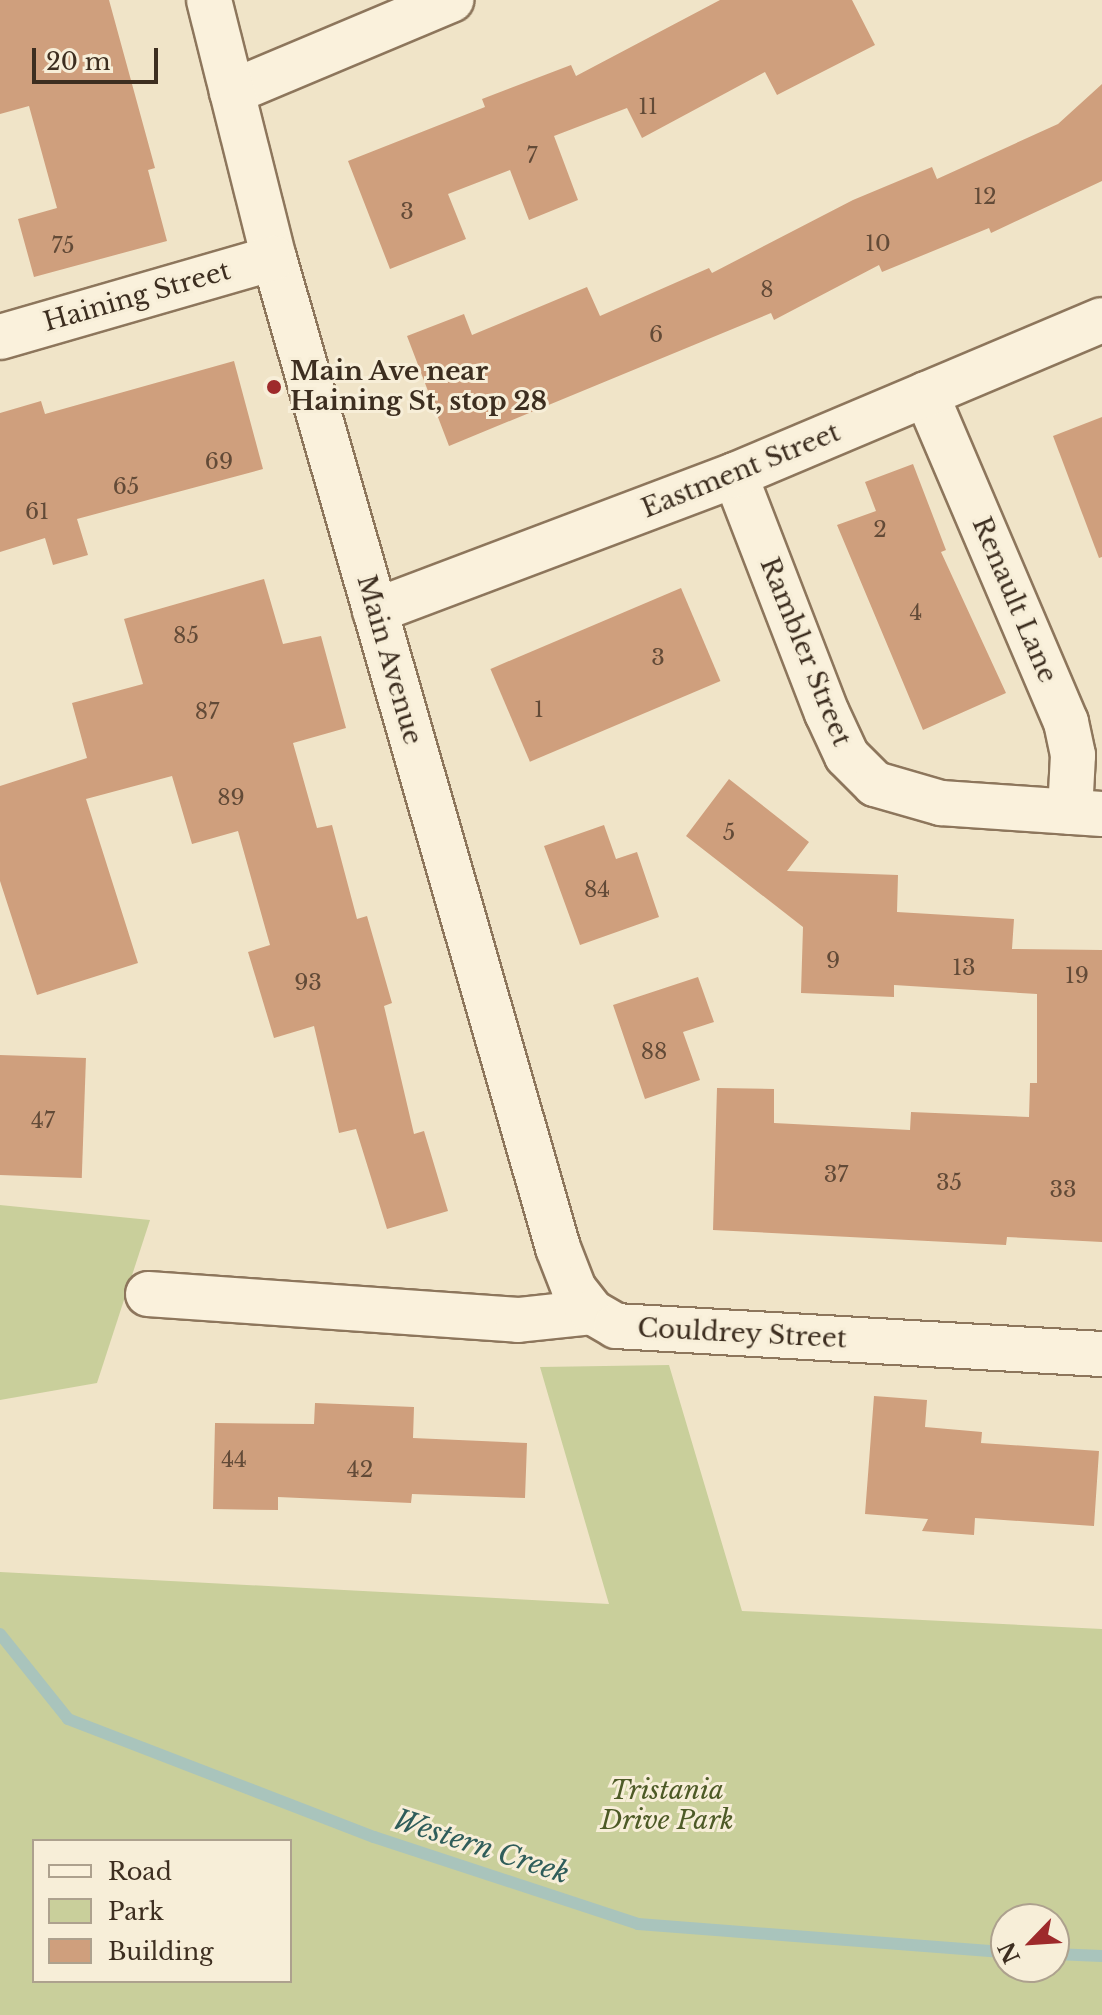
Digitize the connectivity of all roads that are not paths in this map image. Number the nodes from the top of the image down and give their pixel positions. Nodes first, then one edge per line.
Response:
1 (209, 0) edge
2 (451, 0) edge
3 (232, 92) junction
4 (274, 258) junction
5 (1102, 320) edge
6 (0, 337) edge
7 (926, 394) junction
8 (735, 475) junction
9 (375, 611) junction
10 (1086, 813) edge
11 (148, 1294) dead end
12 (592, 1312) junction
13 (1102, 1354) edge

1 - 3 street, Main Avenue
2 - 3 street
3 - 4 street, Main Avenue
4 - 6 street, Haining Street
4 - 9 street, Main Avenue
5 - 7 street, Eastment Street
7 - 8 street, Eastment Street
7 - 10 street, Renault Lane
8 - 9 street, Eastment Street
8 - 10 street, Rambler Street
9 - 12 street, Main Avenue
11 - 12 street, Couldrey Street
12 - 13 street, Couldrey Street

